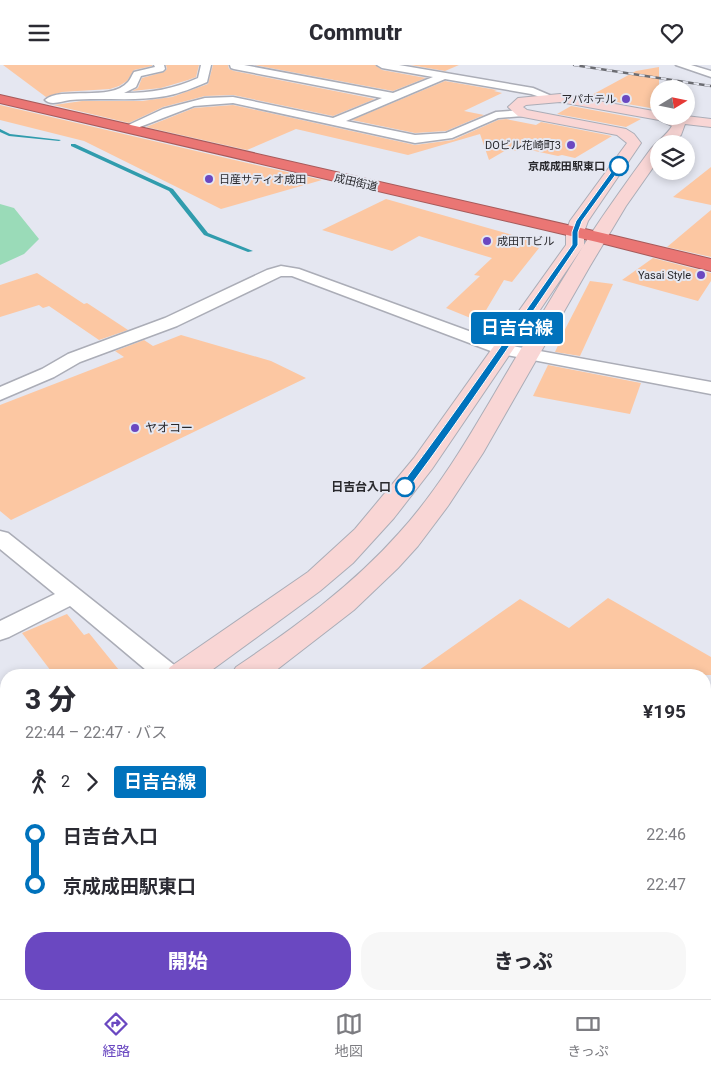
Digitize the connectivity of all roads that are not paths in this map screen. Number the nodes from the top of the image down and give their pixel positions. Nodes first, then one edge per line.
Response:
1 (159, 65) edge
2 (382, 65) edge
3 (681, 65) edge
4 (205, 67) edge
5 (228, 67) edge
6 (711, 73) edge
7 (443, 76) junction
8 (514, 88) junction
9 (0, 91) edge
10 (111, 95) junction
11 (396, 97) junction
12 (549, 97) junction
13 (0, 100) edge
14 (50, 100) junction
15 (520, 107) junction
16 (650, 118) edge
17 (334, 122) junction
18 (135, 124) junction
19 (695, 124) edge
20 (711, 124) edge
21 (625, 133) junction
22 (650, 139) edge
23 (650, 147) edge
24 (589, 229) junction
25 (711, 253) edge
26 (711, 265) edge
27 (502, 349) junction
28 (528, 355) junction
29 (711, 388) edge
30 (0, 394) edge
31 (0, 538) edge
32 (71, 596) junction
33 (0, 631) edge
34 (162, 669) edge
35 (190, 669) edge
36 (256, 669) edge

1 - 10 street
2 - 7 street
3 - 6 street
4 - 5 street
4 - 10 street
5 - 11 street
7 - 8 street
7 - 11 street
8 - 12 street
8 - 15 street
9 - 14 highway, 成田街道
10 - 14 street
11 - 17 street
12 - 15 street
12 - 16 street
13 - 18 highway, 成田街道
14 - 18 highway, 成田街道
15 - 17 street
15 - 21 street
17 - 18 street
18 - 24 highway, 成田街道
19 - 20 street
21 - 22 street
21 - 24 street
23 - 24 street
24 - 25 highway, 成田街道
24 - 26 highway, 成田街道
24 - 27 street
24 - 28 street
27 - 28 street
27 - 30 street
27 - 35 street
28 - 29 street
28 - 36 street
31 - 32 street
32 - 33 street
32 - 34 street

